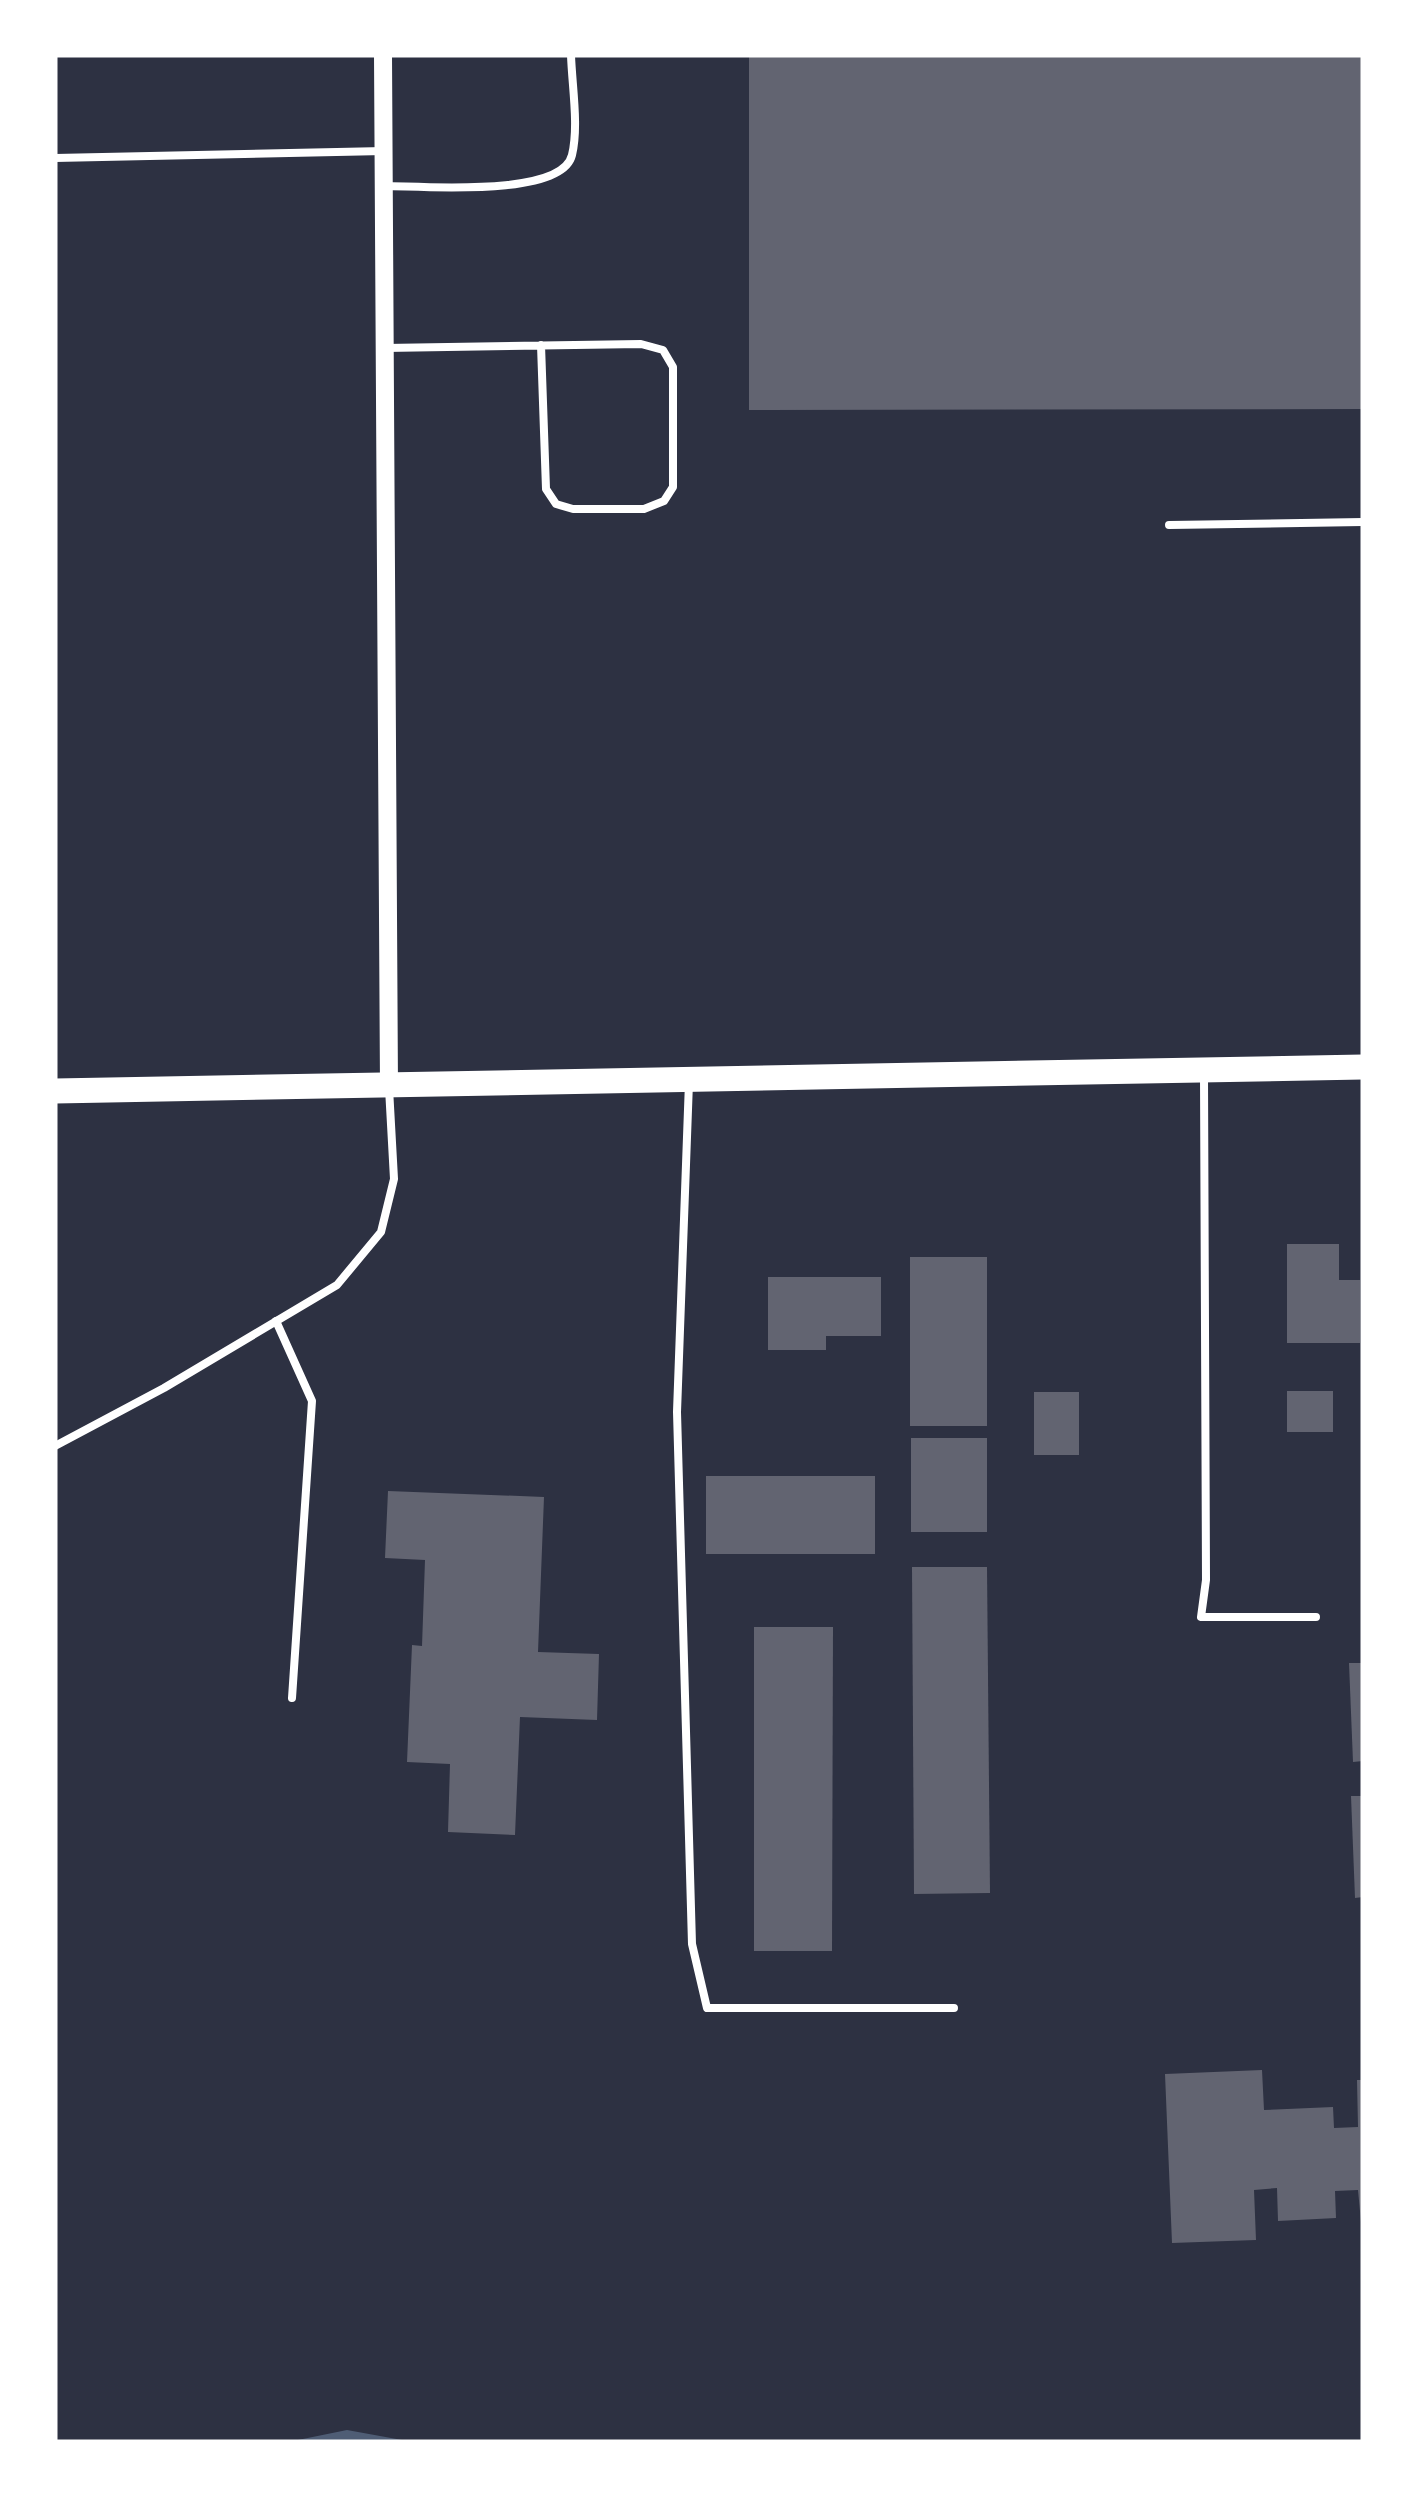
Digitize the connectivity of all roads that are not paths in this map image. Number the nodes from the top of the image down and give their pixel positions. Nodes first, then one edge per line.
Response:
1 (383, 55) edge
2 (572, 55) edge
3 (384, 151) junction
4 (55, 158) edge
5 (384, 186) junction
6 (541, 345) junction
7 (385, 348) junction
8 (1363, 522) edge
9 (1169, 524) dead end
10 (1363, 1067) edge
11 (1204, 1071) junction
12 (689, 1082) junction
13 (389, 1088) junction
14 (55, 1091) edge
15 (276, 1322) junction
16 (55, 1446) edge
17 (1316, 1617) dead end
18 (292, 1698) dead end
19 (954, 2008) dead end

1 - 3 street
2 - 5 lane
3 - 4 lane
3 - 5 street
5 - 7 street
6 - 6 lane
6 - 7 lane
7 - 13 street
8 - 9 lane
10 - 11 main road
11 - 12 main road
11 - 17 lane
12 - 13 main road
12 - 19 lane
13 - 14 main road
13 - 15 lane
15 - 16 lane
15 - 18 lane

